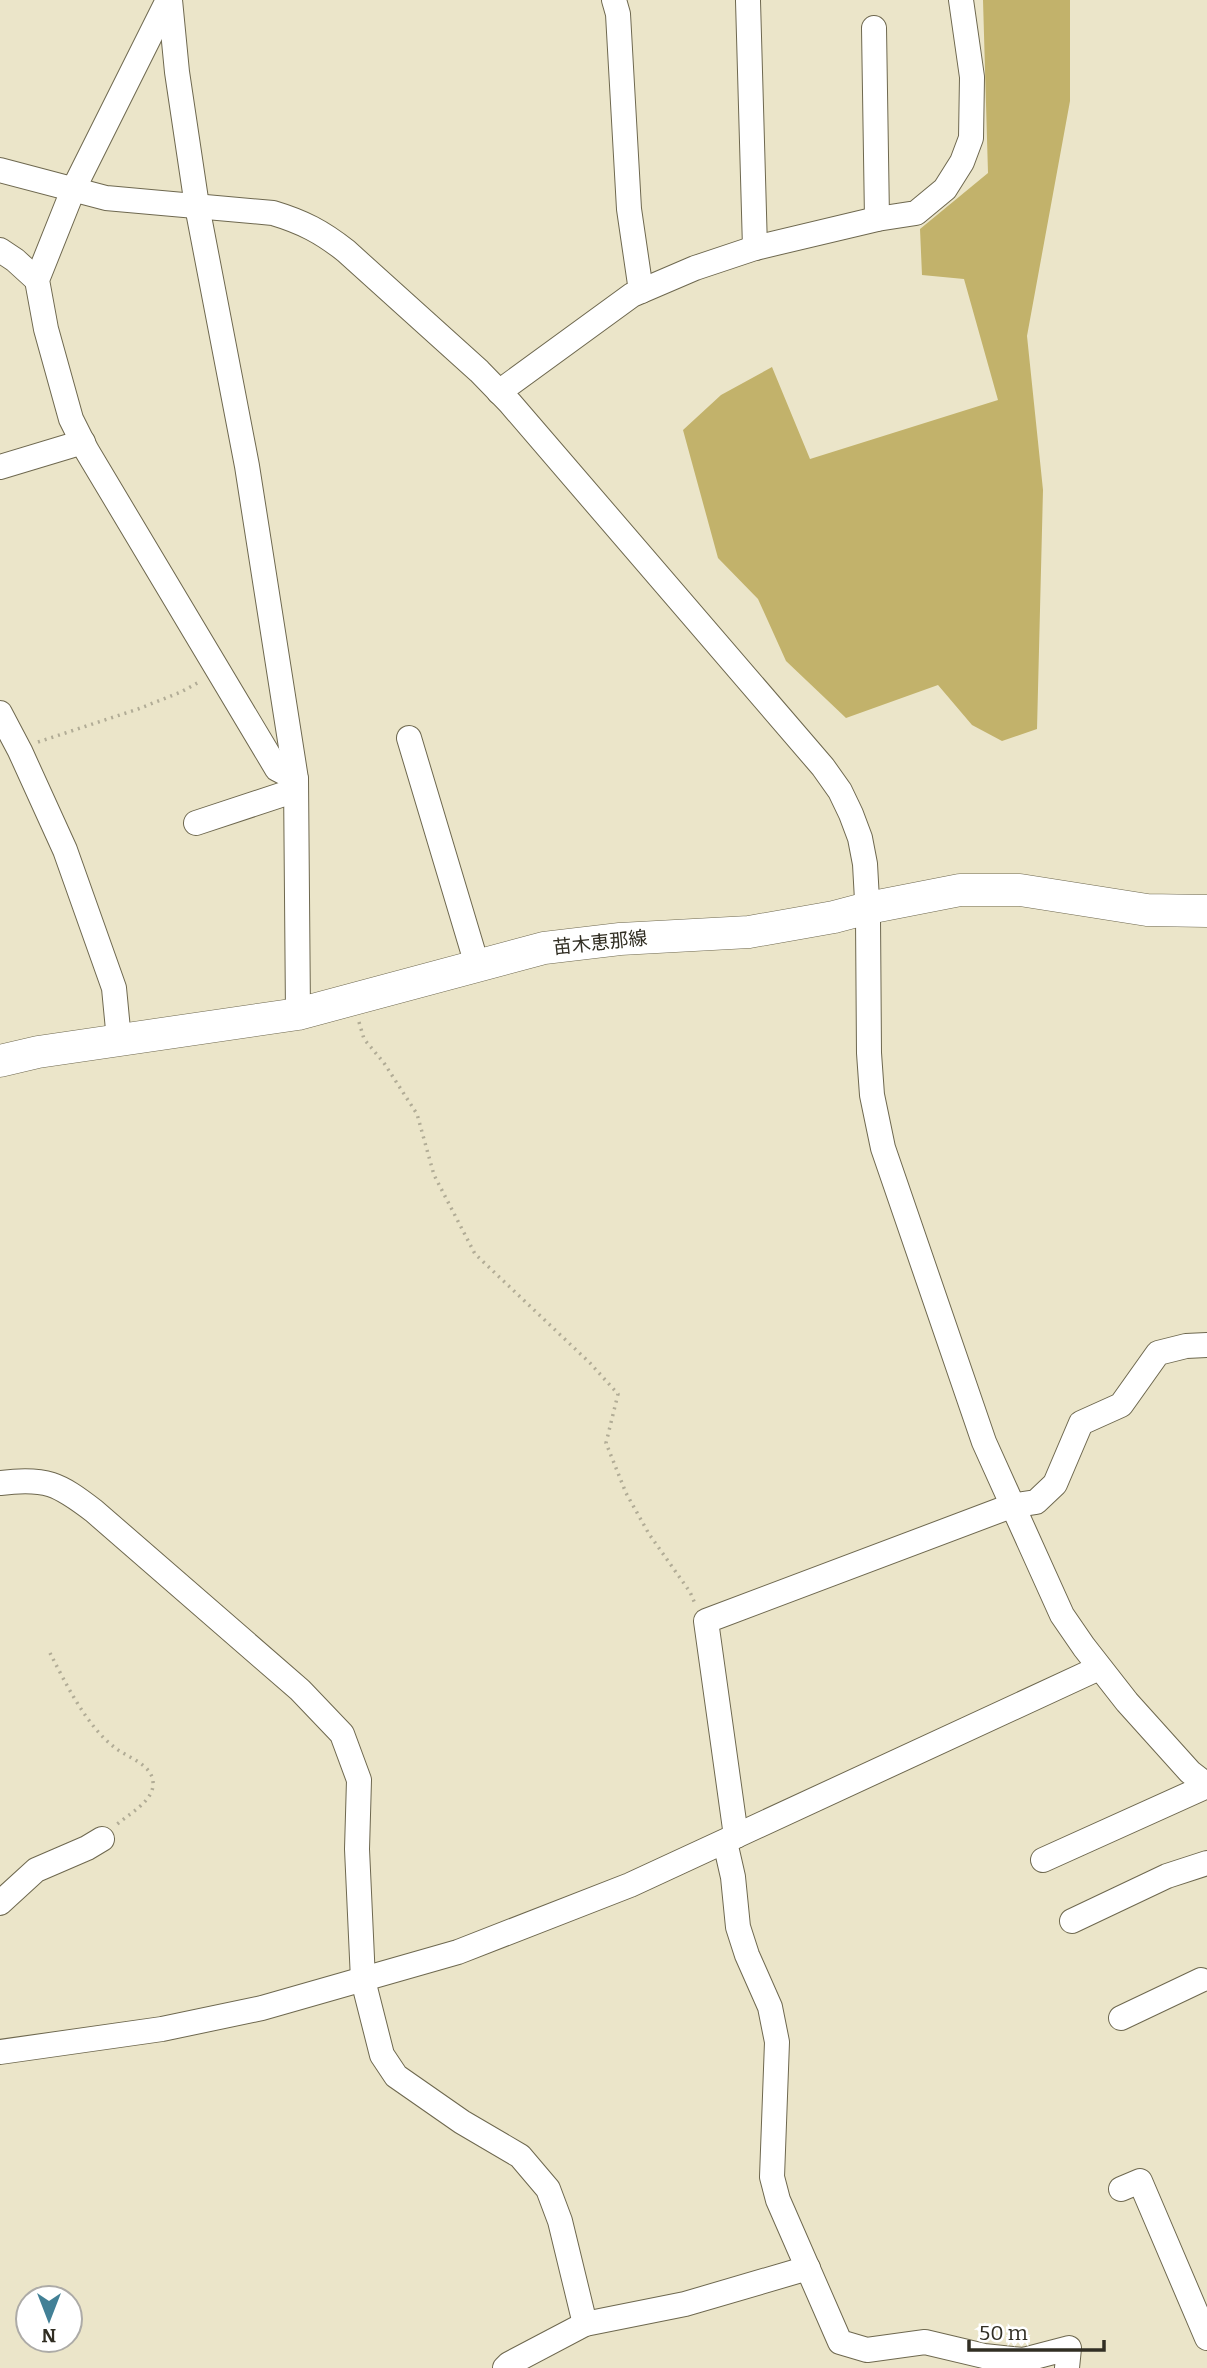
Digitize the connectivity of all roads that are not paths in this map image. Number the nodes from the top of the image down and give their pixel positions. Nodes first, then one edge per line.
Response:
1 (169, 0) edge
2 (614, 0) edge
3 (961, 0) edge
4 (748, 1) edge
5 (874, 28) dead end
6 (0, 170) edge
7 (73, 190) junction
8 (197, 206) junction
9 (877, 219) junction
10 (755, 248) junction
11 (0, 250) edge
12 (37, 279) junction
13 (641, 291) junction
14 (499, 392) junction
15 (83, 442) junction
16 (0, 467) edge
17 (0, 713) edge
18 (409, 738) dead end
19 (296, 785) junction
20 (196, 823) dead end
21 (868, 908) junction
22 (1207, 911) edge
23 (477, 965) junction
24 (298, 1014) junction
25 (119, 1040) junction
26 (0, 1061) edge
27 (1207, 1345) edge
28 (0, 1483) edge
29 (1011, 1506) junction
30 (1099, 1668) junction
31 (1207, 1786) edge
32 (102, 1839) road end
33 (731, 1839) junction
34 (1043, 1860) dead end
35 (1207, 1863) edge
36 (0, 1903) edge
37 (1072, 1921) dead end
38 (363, 1980) junction
39 (1205, 1984) edge
40 (1121, 2018) dead end
41 (0, 2052) edge
42 (1121, 2189) dead end
43 (808, 2268) junction
44 (585, 2324) junction
45 (1207, 2338) edge
46 (505, 2368) edge
47 (1067, 2368) edge

1 - 7 street
1 - 8 street
2 - 13 street
3 - 9 street
4 - 10 street
5 - 9 street
6 - 7 street
7 - 8 street
7 - 12 street
8 - 14 street
8 - 19 street
9 - 10 street
10 - 13 street
11 - 12 street
12 - 15 street
13 - 14 street
14 - 21 street
15 - 16 street
15 - 19 street
17 - 25 street
18 - 23 street
19 - 20 street
19 - 24 street
21 - 22 main road, 苗木恵那線
21 - 23 main road, 苗木恵那線
21 - 29 street
23 - 24 main road, 苗木恵那線
24 - 25 main road, 苗木恵那線
25 - 26 main road, 苗木恵那線
27 - 29 street
28 - 38 street
29 - 30 street
29 - 33 street
30 - 31 street
30 - 33 street
31 - 34 street
32 - 36 street
33 - 38 street
33 - 43 street
35 - 37 street
38 - 41 street
38 - 44 street
39 - 40 street
42 - 45 street
43 - 44 street
43 - 47 street
44 - 46 street

